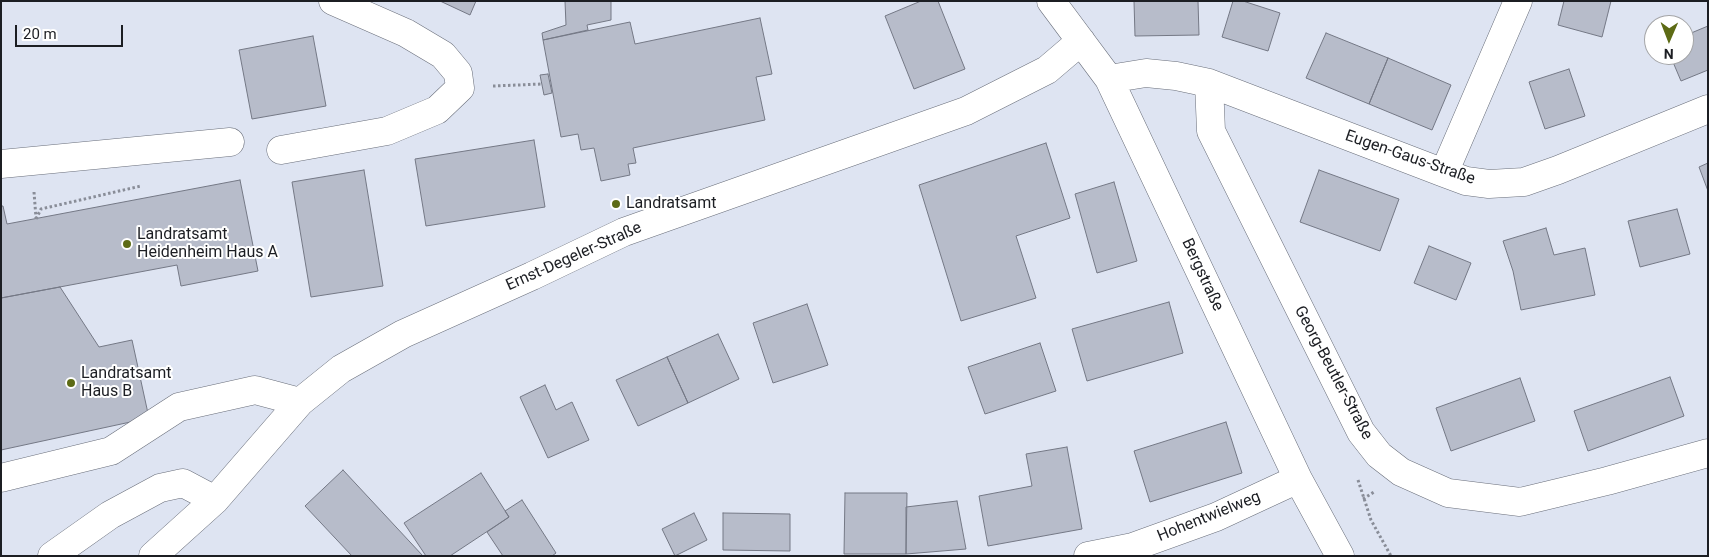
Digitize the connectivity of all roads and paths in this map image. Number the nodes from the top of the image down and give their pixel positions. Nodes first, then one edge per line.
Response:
1 (333, 1) edge
2 (1051, 1) edge
3 (1518, 1) edge
4 (1081, 41) junction
5 (1109, 79) junction
6 (1209, 83) junction
7 (542, 84) dead end
8 (460, 88) junction
9 (1708, 109) edge
10 (230, 142) dead end
11 (280, 150) dead end
12 (1, 164) edge
13 (1444, 173) junction
14 (140, 182) dead end
15 (130, 183) dead end
16 (150, 184) dead end
17 (34, 202) dead end
18 (300, 402) junction
19 (1361, 432) junction
20 (1708, 453) edge
21 (1, 478) edge
22 (1298, 479) junction
23 (215, 500) junction
24 (52, 556) edge
25 (153, 556) edge
26 (1088, 556) edge
27 (1340, 556) edge
28 (1390, 556) edge

1 - 8 street
2 - 4 street, Bergstraße
3 - 13 street
4 - 5 street, Bergstraße
4 - 18 street, Ernst-Degeler-Straße
5 - 6 street, Eugen-Gaus-Straße
5 - 22 street, Bergstraße
6 - 13 street, Eugen-Gaus-Straße
6 - 19 street, Georg-Beutler-Straße
7 - 8 path
8 - 11 street
9 - 13 street, Eugen-Gaus-Straße
10 - 12 street
14 - 15 path
16 - 17 path
18 - 21 street
18 - 23 street, Ernst-Degeler-Straße
19 - 20 street, Georg-Beutler-Straße
19 - 28 path
22 - 26 street, Hohentwielweg
22 - 27 street, Bergstraße
23 - 24 street
23 - 25 street, Ernst-Degeler-Straße

